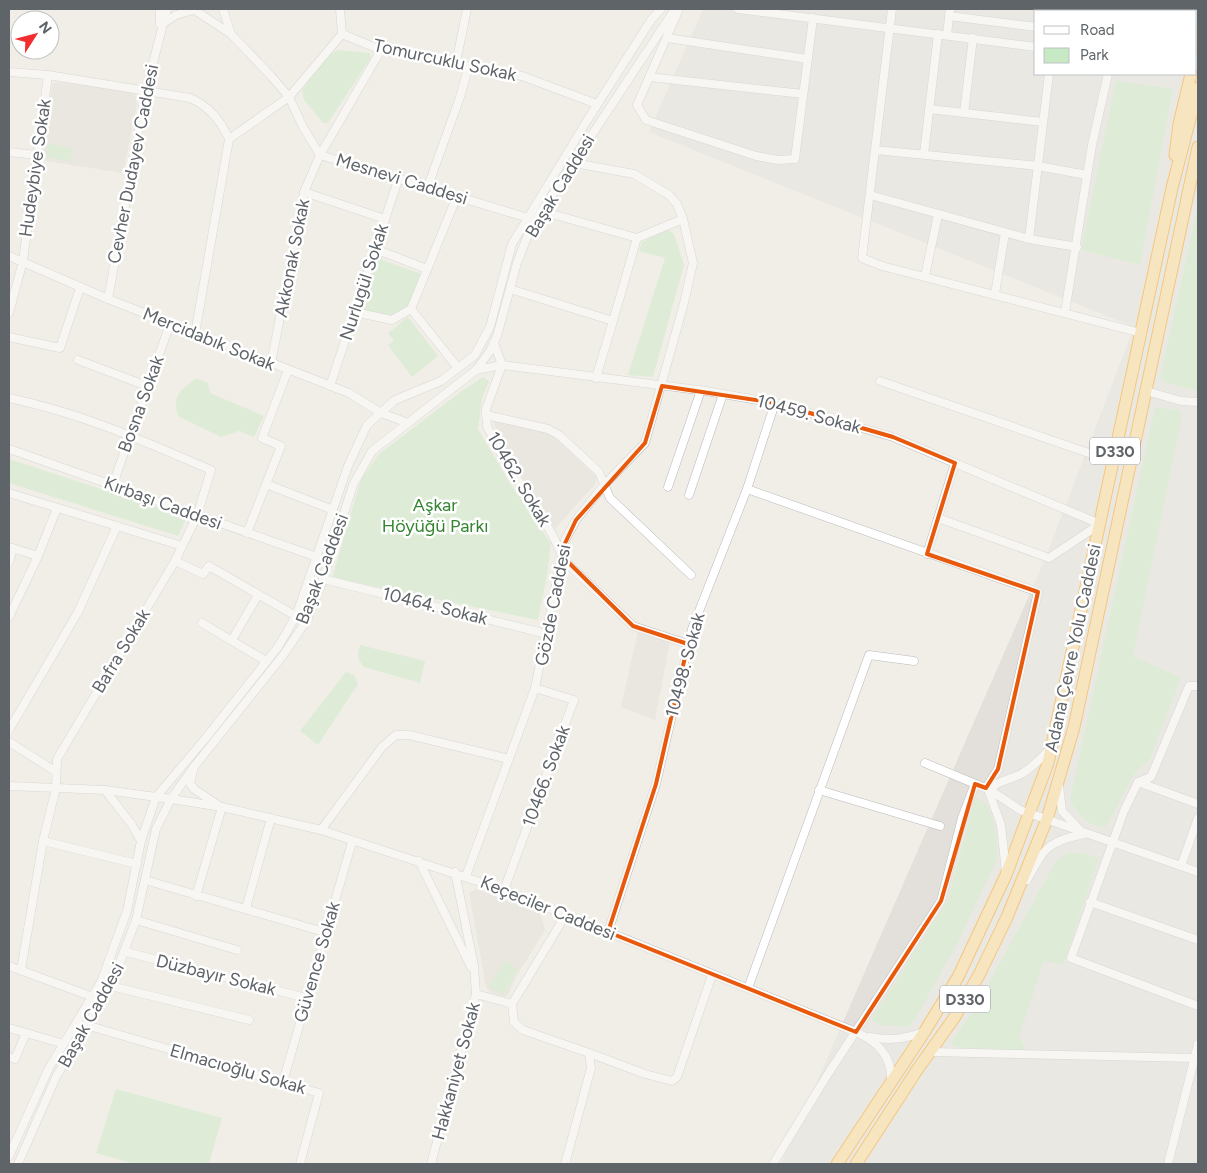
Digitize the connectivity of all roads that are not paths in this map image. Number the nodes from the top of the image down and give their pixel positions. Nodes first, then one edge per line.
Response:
1 (152, 9) edge
2 (160, 9) edge
3 (167, 9) edge
4 (223, 9) edge
5 (340, 9) edge
6 (467, 9) edge
7 (661, 9) edge
8 (677, 9) edge
9 (738, 9) edge
10 (892, 9) edge
11 (189, 10) edge
12 (790, 12) edge
13 (949, 12) edge
14 (813, 18) junction
15 (160, 24) junction
16 (890, 27) junction
17 (1034, 27) edge
18 (231, 34) junction
19 (342, 34) junction
20 (938, 34) junction
21 (947, 35) junction
22 (667, 38) junction
23 (973, 38) junction
24 (1034, 47) edge
25 (381, 50) junction
26 (808, 59) junction
27 (456, 64) junction
28 (469, 66) junction
29 (9, 72) edge
30 (1049, 75) edge
31 (1108, 75) edge
32 (1191, 75) edge
33 (48, 76) junction
34 (649, 77) junction
35 (1198, 88) edge
36 (146, 90) junction
37 (803, 94) junction
38 (289, 97) junction
39 (597, 104) junction
40 (929, 109) junction
41 (964, 113) junction
42 (1043, 122) junction
43 (229, 139) junction
44 (1198, 146) edge
45 (875, 150) junction
46 (9, 152) edge
47 (320, 154) junction
48 (924, 154) junction
49 (36, 155) junction
50 (574, 164) junction
51 (1198, 165) edge
52 (1038, 166) junction
53 (1087, 175) junction
54 (399, 177) junction
55 (428, 186) junction
56 (1172, 188) junction
57 (304, 192) junction
58 (1189, 192) junction
59 (870, 195) junction
60 (457, 196) junction
61 (541, 211) junction
62 (938, 215) junction
63 (385, 218) junction
64 (528, 218) junction
65 (683, 219) junction
66 (1005, 233) junction
67 (638, 238) junction
68 (1029, 239) junction
69 (1077, 247) junction
70 (375, 249) junction
71 (9, 256) edge
72 (23, 261) junction
73 (427, 269) junction
74 (925, 276) junction
75 (80, 288) junction
76 (510, 289) junction
77 (996, 294) junction
78 (108, 299) junction
79 (411, 309) junction
80 (354, 312) junction
81 (1065, 312) junction
82 (9, 313) edge
83 (613, 321) junction
84 (170, 324) junction
85 (1141, 333) junction
86 (195, 334) junction
87 (9, 338) edge
88 (494, 343) junction
89 (78, 360) dead end
90 (271, 364) junction
91 (502, 365) junction
92 (458, 368) junction
93 (288, 370) junction
94 (476, 370) junction
95 (596, 378) junction
96 (880, 381) dead end
97 (147, 386) junction
98 (330, 386) junction
99 (662, 386) junction
100 (701, 390) junction
101 (1146, 391) junction
102 (724, 394) junction
103 (9, 398) edge
104 (775, 402) junction
105 (1198, 402) edge
106 (381, 413) junction
107 (486, 415) junction
108 (408, 423) junction
109 (130, 435) junction
110 (9, 449) edge
111 (1112, 461) junction
112 (956, 463) junction
113 (112, 484) junction
114 (266, 484) junction
115 (605, 484) junction
116 (668, 487) dead end
117 (747, 489) junction
118 (9, 493) edge
119 (689, 495) dead end
120 (57, 508) junction
121 (333, 510) junction
122 (197, 516) junction
123 (938, 518) junction
124 (1100, 524) junction
125 (117, 526) junction
126 (247, 532) junction
127 (182, 546) junction
128 (11, 547) edge
129 (560, 554) junction
130 (927, 554) junction
131 (38, 556) junction
132 (317, 557) junction
133 (175, 560) junction
134 (9, 562) edge
135 (691, 575) dead end
136 (323, 578) junction
137 (258, 595) junction
138 (296, 616) junction
139 (9, 617) edge
140 (202, 623) dead end
141 (548, 634) junction
142 (232, 640) junction
143 (688, 644) junction
144 (266, 661) junction
145 (914, 661) dead end
146 (1198, 686) edge
147 (535, 688) junction
148 (9, 730) edge
149 (9, 742) edge
150 (1051, 748) junction
151 (508, 759) junction
152 (925, 763) dead end
153 (193, 768) junction
154 (56, 770) junction
155 (1138, 782) junction
156 (975, 784) junction
157 (1059, 784) junction
158 (9, 786) edge
159 (56, 788) junction
160 (988, 789) junction
161 (105, 790) junction
162 (819, 790) junction
163 (156, 797) junction
164 (171, 799) junction
165 (1198, 804) edge
166 (222, 807) junction
167 (1030, 813) junction
168 (271, 818) junction
169 (1198, 818) edge
170 (1047, 819) junction
171 (940, 826) dead end
172 (321, 830) junction
173 (1086, 834) junction
174 (43, 841) junction
175 (141, 841) junction
176 (352, 842) junction
177 (1112, 844) junction
178 (419, 861) junction
179 (138, 864) junction
180 (1181, 866) junction
181 (455, 872) junction
182 (1198, 872) edge
183 (1006, 875) junction
184 (466, 876) junction
185 (145, 880) junction
186 (504, 890) junction
187 (196, 896) junction
188 (1090, 902) junction
189 (246, 908) junction
190 (565, 916) junction
191 (1007, 917) junction
192 (136, 920) junction
193 (324, 932) junction
194 (608, 932) junction
195 (1198, 940) edge
196 (238, 950) dead end
197 (126, 952) junction
198 (9, 966) edge
199 (21, 970) junction
200 (712, 975) junction
201 (475, 976) junction
202 (111, 986) junction
203 (748, 988) junction
204 (476, 994) junction
205 (93, 997) junction
206 (306, 998) junction
207 (512, 1004) junction
208 (1198, 1006) edge
209 (249, 1020) dead end
210 (86, 1026) junction
211 (9, 1028) edge
212 (925, 1031) junction
213 (856, 1032) junction
214 (26, 1033) junction
215 (865, 1036) junction
216 (64, 1044) junction
217 (1198, 1044) edge
218 (931, 1052) junction
219 (589, 1053) junction
220 (9, 1057) edge
221 (1195, 1058) junction
222 (283, 1082) junction
223 (891, 1082) junction
224 (9, 1156) edge
225 (18, 1164) edge
226 (300, 1164) edge
227 (431, 1164) edge
228 (565, 1164) edge
229 (773, 1164) edge
230 (836, 1164) edge
231 (856, 1164) edge
232 (1168, 1164) edge

1 - 15 street
2 - 15 street, Cevher Dudayev Caddesi
3 - 15 street, Cevher Dudayev Caddesi
4 - 18 street
5 - 19 street
6 - 27 street
7 - 39 street, Başak Caddesi
8 - 22 street
8 - 50 street, Başak Caddesi
9 - 12 street
10 - 16 street
11 - 15 street
11 - 18 street, Mesnevi Caddesi
12 - 14 street
13 - 17 street
13 - 21 street
14 - 16 street
14 - 26 street
15 - 36 street, Cevher Dudayev Caddesi
16 - 20 street
16 - 45 street
18 - 38 street, Mesnevi Caddesi
19 - 25 street, Tomurcuklu Sokak
19 - 38 street
20 - 21 street
20 - 40 street
21 - 23 street
22 - 26 street
22 - 34 street
23 - 24 street
23 - 41 street
25 - 27 street, Tomurcuklu Sokak
25 - 47 street, Akkonak Sokak
26 - 37 street
27 - 28 street, Tomurcuklu Sokak
28 - 39 street, Tomurcuklu Sokak
28 - 55 street
29 - 33 street
30 - 42 street
31 - 53 street
32 - 56 highway
33 - 36 street
33 - 49 street, Hudeybiye Sokak
34 - 37 street
34 - 37 street
35 - 56 highway, Adana Çevre Yolu Caddesi / D330
36 - 43 street
36 - 78 street, Cevher Dudayev Caddesi
38 - 43 street
38 - 47 street, Mesnevi Caddesi
39 - 64 street, Başak Caddesi
40 - 41 street
40 - 48 street
41 - 42 street
42 - 52 street
43 - 86 street
44 - 58 highway, Adana Çevre Yolu Caddesi / D330
45 - 48 street
45 - 59 street
46 - 49 street
47 - 54 street, Mesnevi Caddesi
47 - 57 street, Akkonak Sokak
48 - 52 street
49 - 72 street, Hudeybiye Sokak
50 - 61 street, Başak Caddesi
50 - 65 street, Gözde Caddesi
51 - 58 highway
52 - 53 street
52 - 68 street
53 - 69 street
54 - 55 street, Mesnevi Caddesi
54 - 63 street, Nurlugül Sokak
55 - 60 street, Mesnevi Caddesi
56 - 85 highway, Adana Çevre Yolu Caddesi / D330
57 - 63 street
57 - 90 street, Akkonak Sokak
58 - 101 highway, Adana Çevre Yolu Caddesi / D330
59 - 62 street
59 - 74 street
60 - 64 street, Mesnevi Caddesi
60 - 73 street
61 - 67 street
61 - 76 street, Başak Caddesi
62 - 66 street
62 - 74 street
63 - 70 street, Nurlugül Sokak
64 - 92 street, Başak Caddesi
65 - 67 street
65 - 99 street, Gözde Caddesi
66 - 68 street
66 - 77 street
67 - 83 street
68 - 69 street
69 - 81 street
70 - 73 street
70 - 80 street, Nurlugül Sokak
71 - 72 street, Mercidabık Sokak
72 - 75 street, Mercidabık Sokak
72 - 82 street, Hudeybiye Sokak
73 - 79 street
74 - 77 street
75 - 78 street, Mercidabık Sokak
75 - 87 street
76 - 83 street
76 - 88 street, Başak Caddesi
77 - 81 street
78 - 84 street, Mercidabık Sokak
79 - 80 street
79 - 92 street
80 - 98 street, Nurlugül Sokak
81 - 85 street
83 - 95 street
84 - 86 street, Mercidabık Sokak
84 - 97 street, Bosna Sokak
85 - 111 highway, Adana Çevre Yolu Caddesi / D330
86 - 90 street, Mercidabık Sokak
88 - 91 street
88 - 94 street, Başak Caddesi
89 - 97 street
90 - 93 street, Mercidabık Sokak
91 - 94 street, 10459. Sokak
91 - 95 street, 10459. Sokak
91 - 107 street, 10462. Sokak
92 - 106 street, Başak Caddesi
93 - 98 street, Mercidabık Sokak
93 - 114 street
94 - 108 street, Başak Caddesi
95 - 99 street, 10459. Sokak
96 - 111 street
97 - 109 street, Bosna Sokak
98 - 106 street, Mercidabık Sokak
99 - 100 street, 10459. Sokak
99 - 115 street, Gözde Caddesi
100 - 102 street, 10459. Sokak
100 - 116 street
101 - 105 street
101 - 157 highway, Adana Çevre Yolu Caddesi / D330
102 - 104 street, 10459. Sokak
102 - 119 street
103 - 109 street
104 - 112 street, 10459. Sokak
104 - 117 street, 10498. Sokak
106 - 108 street, Mercidabık Sokak
106 - 121 street, Başak Caddesi
107 - 115 street
107 - 129 street, 10462. Sokak
108 - 136 street, Başak Caddesi
109 - 113 street, Bosna Sokak
109 - 122 street, Bafra Sokak
110 - 113 street, Kırbaşı Caddesi
111 - 124 highway, Adana Çevre Yolu Caddesi / D330
112 - 123 street
112 - 124 street, 10459. Sokak
113 - 122 street, Kırbaşı Caddesi
114 - 121 street
114 - 126 street
115 - 129 street, Gözde Caddesi
115 - 135 street
117 - 130 street
117 - 143 street, 10498. Sokak
118 - 120 street
120 - 125 street
120 - 131 street
121 - 132 street, Başak Caddesi
122 - 126 street, Kırbaşı Caddesi
122 - 127 street, Bafra Sokak
123 - 124 street
123 - 130 street
124 - 150 highway, Adana Çevre Yolu Caddesi / D330
125 - 127 street
125 - 148 street
126 - 132 street, Kırbaşı Caddesi
127 - 133 street, Bafra Sokak
128 - 131 street
128 - 134 street
129 - 141 street, Gözde Caddesi
129 - 143 street, 10462. Sokak
130 - 160 street
131 - 139 street
132 - 138 street, Başak Caddesi
133 - 137 street
133 - 154 street, Bafra Sokak
136 - 141 street, 10464. Sokak
136 - 153 street, Başak Caddesi
137 - 138 street
137 - 142 street
138 - 144 street, Başak Caddesi
140 - 142 street
141 - 147 street, Gözde Caddesi
142 - 144 street
143 - 194 street, 10498. Sokak
144 - 163 street, Başak Caddesi
145 - 162 street
146 - 155 street
147 - 151 street, Gözde Caddesi
147 - 186 street, 10466. Sokak
149 - 154 street
150 - 160 street
150 - 167 highway, Adana Çevre Yolu Caddesi / D330
151 - 172 street
151 - 184 street, Gözde Caddesi
152 - 156 street
153 - 164 street, Başak Caddesi
153 - 166 street
154 - 159 street, Bafra Sokak
155 - 165 street
155 - 177 street
156 - 160 street
156 - 213 street
157 - 170 highway, Adana Çevre Yolu Caddesi / D330
157 - 173 street
158 - 159 street
159 - 161 street
159 - 174 street, Bafra Sokak
160 - 167 street
160 - 183 street
161 - 163 street
161 - 175 street
162 - 171 street
162 - 203 street
163 - 164 street
163 - 175 street, Başak Caddesi
164 - 166 street, Keçeciler Caddesi
164 - 185 street, Başak Caddesi
166 - 168 street, Keçeciler Caddesi
166 - 187 street
167 - 170 street
167 - 183 highway, Adana Çevre Yolu Caddesi / D330
168 - 172 street, Keçeciler Caddesi
168 - 189 street
169 - 180 street
170 - 173 street
170 - 191 highway, Adana Çevre Yolu Caddesi / D330
172 - 176 street, Keçeciler Caddesi
173 - 177 street
173 - 191 street
174 - 179 street
174 - 199 street, Bafra Sokak
175 - 179 street, Başak Caddesi
176 - 178 street, Keçeciler Caddesi
176 - 193 street, Güvence Sokak
177 - 180 street
177 - 188 street
178 - 181 street, Keçeciler Caddesi
178 - 201 street, Hakkaniyet Sokak
179 - 205 street, Başak Caddesi
180 - 182 street
181 - 184 street, Keçeciler Caddesi
181 - 201 street, Hakkaniyet Sokak
183 - 212 highway, Adana Çevre Yolu Caddesi / D330
184 - 186 street, Keçeciler Caddesi
185 - 187 street
185 - 192 street, Başak Caddesi
186 - 190 street, Keçeciler Caddesi
187 - 189 street
188 - 195 street
188 - 208 street
189 - 193 street
190 - 194 street, Keçeciler Caddesi
190 - 207 street
191 - 218 highway, Adana Çevre Yolu Caddesi / D330
192 - 196 street
192 - 197 street, Başak Caddesi
193 - 206 street, Güvence Sokak
194 - 200 street, Keçeciler Caddesi
197 - 202 street, Başak Caddesi
197 - 206 street, Düzbayır Sokak
198 - 199 street
199 - 205 street
200 - 203 street, Keçeciler Caddesi
200 - 219 street
201 - 204 street, Hakkaniyet Sokak
202 - 209 street
202 - 210 street, Başak Caddesi
203 - 213 street, Keçeciler Caddesi
204 - 207 street
204 - 227 street, Hakkaniyet Sokak
205 - 216 street, Başak Caddesi
206 - 222 street, Güvence Sokak
207 - 219 street
210 - 222 street, Elmacıoğlu Sokak
210 - 225 street, Başak Caddesi
211 - 214 street
212 - 215 street
212 - 223 highway, Adana Çevre Yolu Caddesi / D330
213 - 215 street, Keçeciler Caddesi
213 - 229 street
214 - 216 street
214 - 220 street
215 - 223 street
216 - 224 street, Başak Caddesi
217 - 221 street
218 - 221 street
218 - 231 highway, Adana Çevre Yolu Caddesi / D330
219 - 228 street
221 - 232 street
222 - 226 street, Elmacıoğlu Sokak
223 - 230 highway, Adana Çevre Yolu Caddesi / D330

